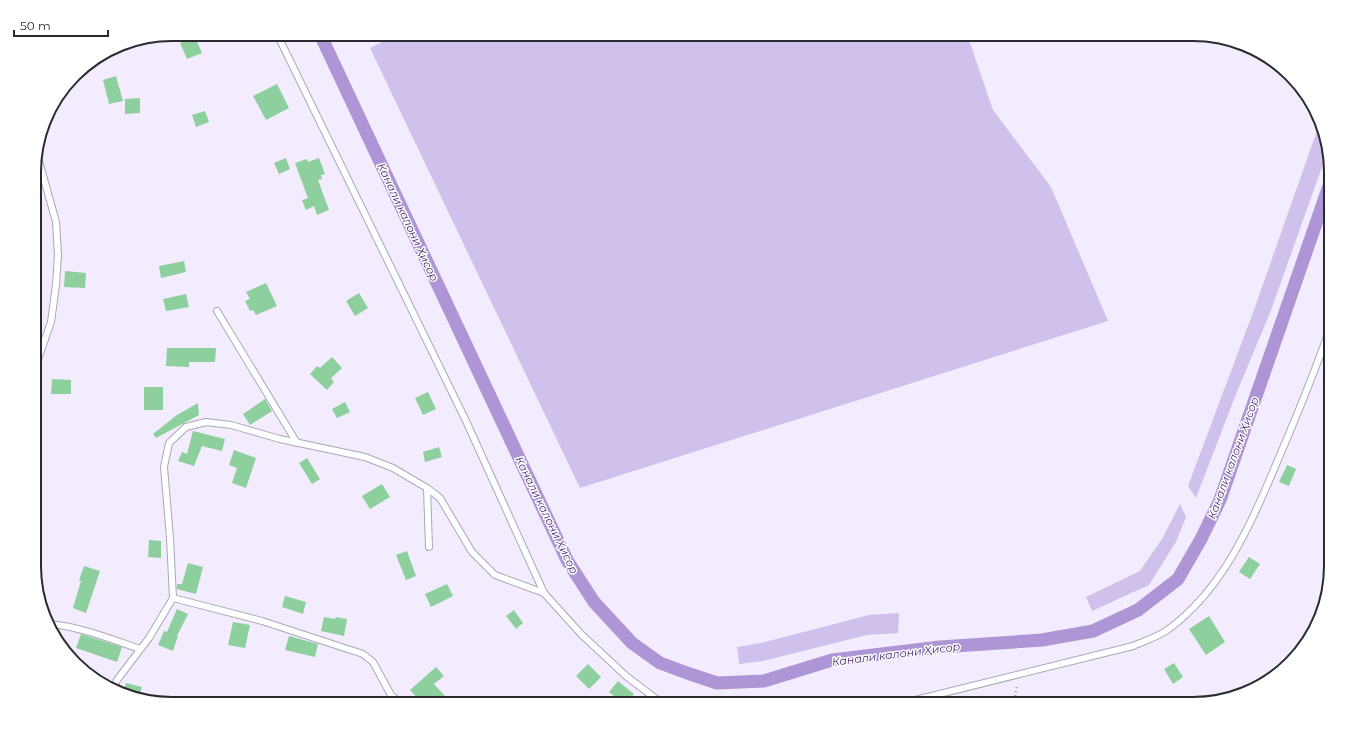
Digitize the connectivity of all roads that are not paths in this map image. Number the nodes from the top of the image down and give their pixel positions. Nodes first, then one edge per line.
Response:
1 (280, 41) edge
2 (41, 168) edge
3 (217, 311) dead end
4 (1324, 345) edge
5 (41, 351) edge
6 (297, 443) junction
7 (427, 488) junction
8 (429, 547) dead end
9 (544, 593) junction
10 (173, 598) junction
11 (55, 624) edge
12 (140, 649) junction
13 (116, 684) edge
14 (393, 697) edge
15 (654, 697) edge
16 (927, 697) edge

1 - 9 lane
2 - 5 lane
3 - 6 lane
4 - 16 lane
6 - 7 lane
6 - 10 lane
7 - 8 lane
7 - 9 lane
9 - 15 lane
10 - 12 lane
10 - 14 lane
11 - 12 lane
12 - 13 lane

